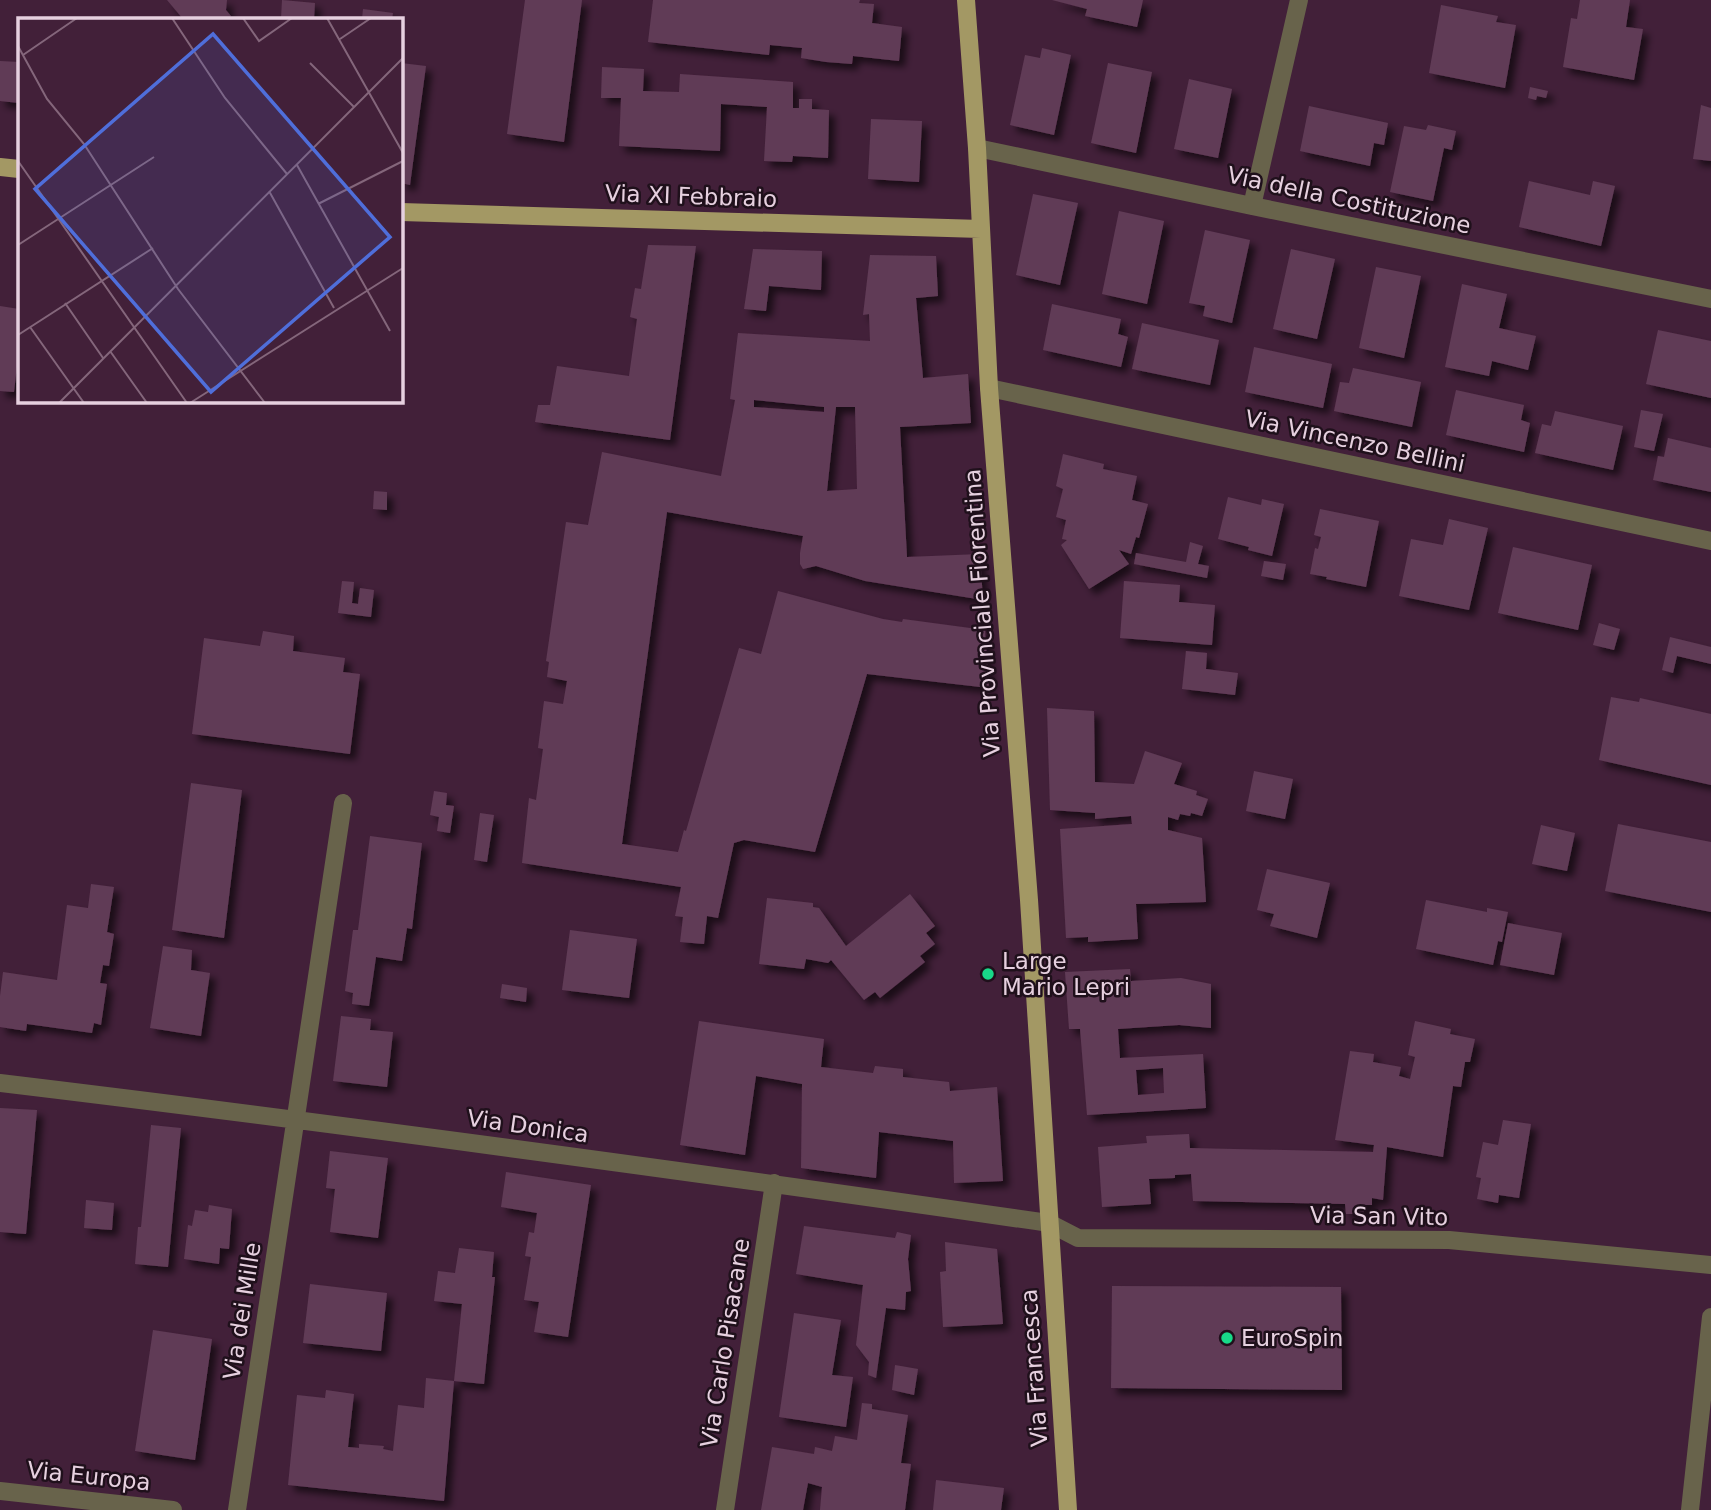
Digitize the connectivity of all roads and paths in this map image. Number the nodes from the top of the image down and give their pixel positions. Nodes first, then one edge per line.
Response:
1 (966, 0) edge
2 (1299, 0) edge
3 (977, 148) junction
4 (0, 167) edge
5 (18, 169) edge
6 (1252, 206) junction
7 (402, 212) edge
8 (981, 229) junction
9 (1711, 299) edge
10 (989, 388) junction
11 (1711, 541) edge
12 (343, 803) dead end
13 (0, 1083) edge
14 (296, 1119) junction
15 (774, 1183) junction
16 (1049, 1223) junction
17 (1711, 1265) edge
18 (1711, 1317) edge
19 (0, 1491) edge
20 (173, 1510) edge
21 (237, 1510) edge
22 (725, 1510) edge
23 (1068, 1510) edge
24 (1690, 1510) edge

1 - 3 main road, Via Provinciale Fiorentina
2 - 6 street
3 - 6 street, Via della Costituzione
3 - 8 main road, Via Provinciale Fiorentina
4 - 5 main road
6 - 9 street, Via della Costituzione
7 - 8 main road, Via XI Febbraio
8 - 10 main road, Via Provinciale Fiorentina
10 - 11 street, Via Vincenzo Bellini
10 - 16 main road, Via Provinciale Fiorentina
12 - 14 street, Via dei Mille
13 - 14 street, Via Donica
14 - 15 street, Via Donica
14 - 21 street, Via dei Mille
15 - 16 street, Via Donica
15 - 22 street, Via Carlo Pisacane
16 - 17 street, Via San Vito
16 - 23 main road, Via Francesca
18 - 24 street
19 - 20 street, Via Europa

